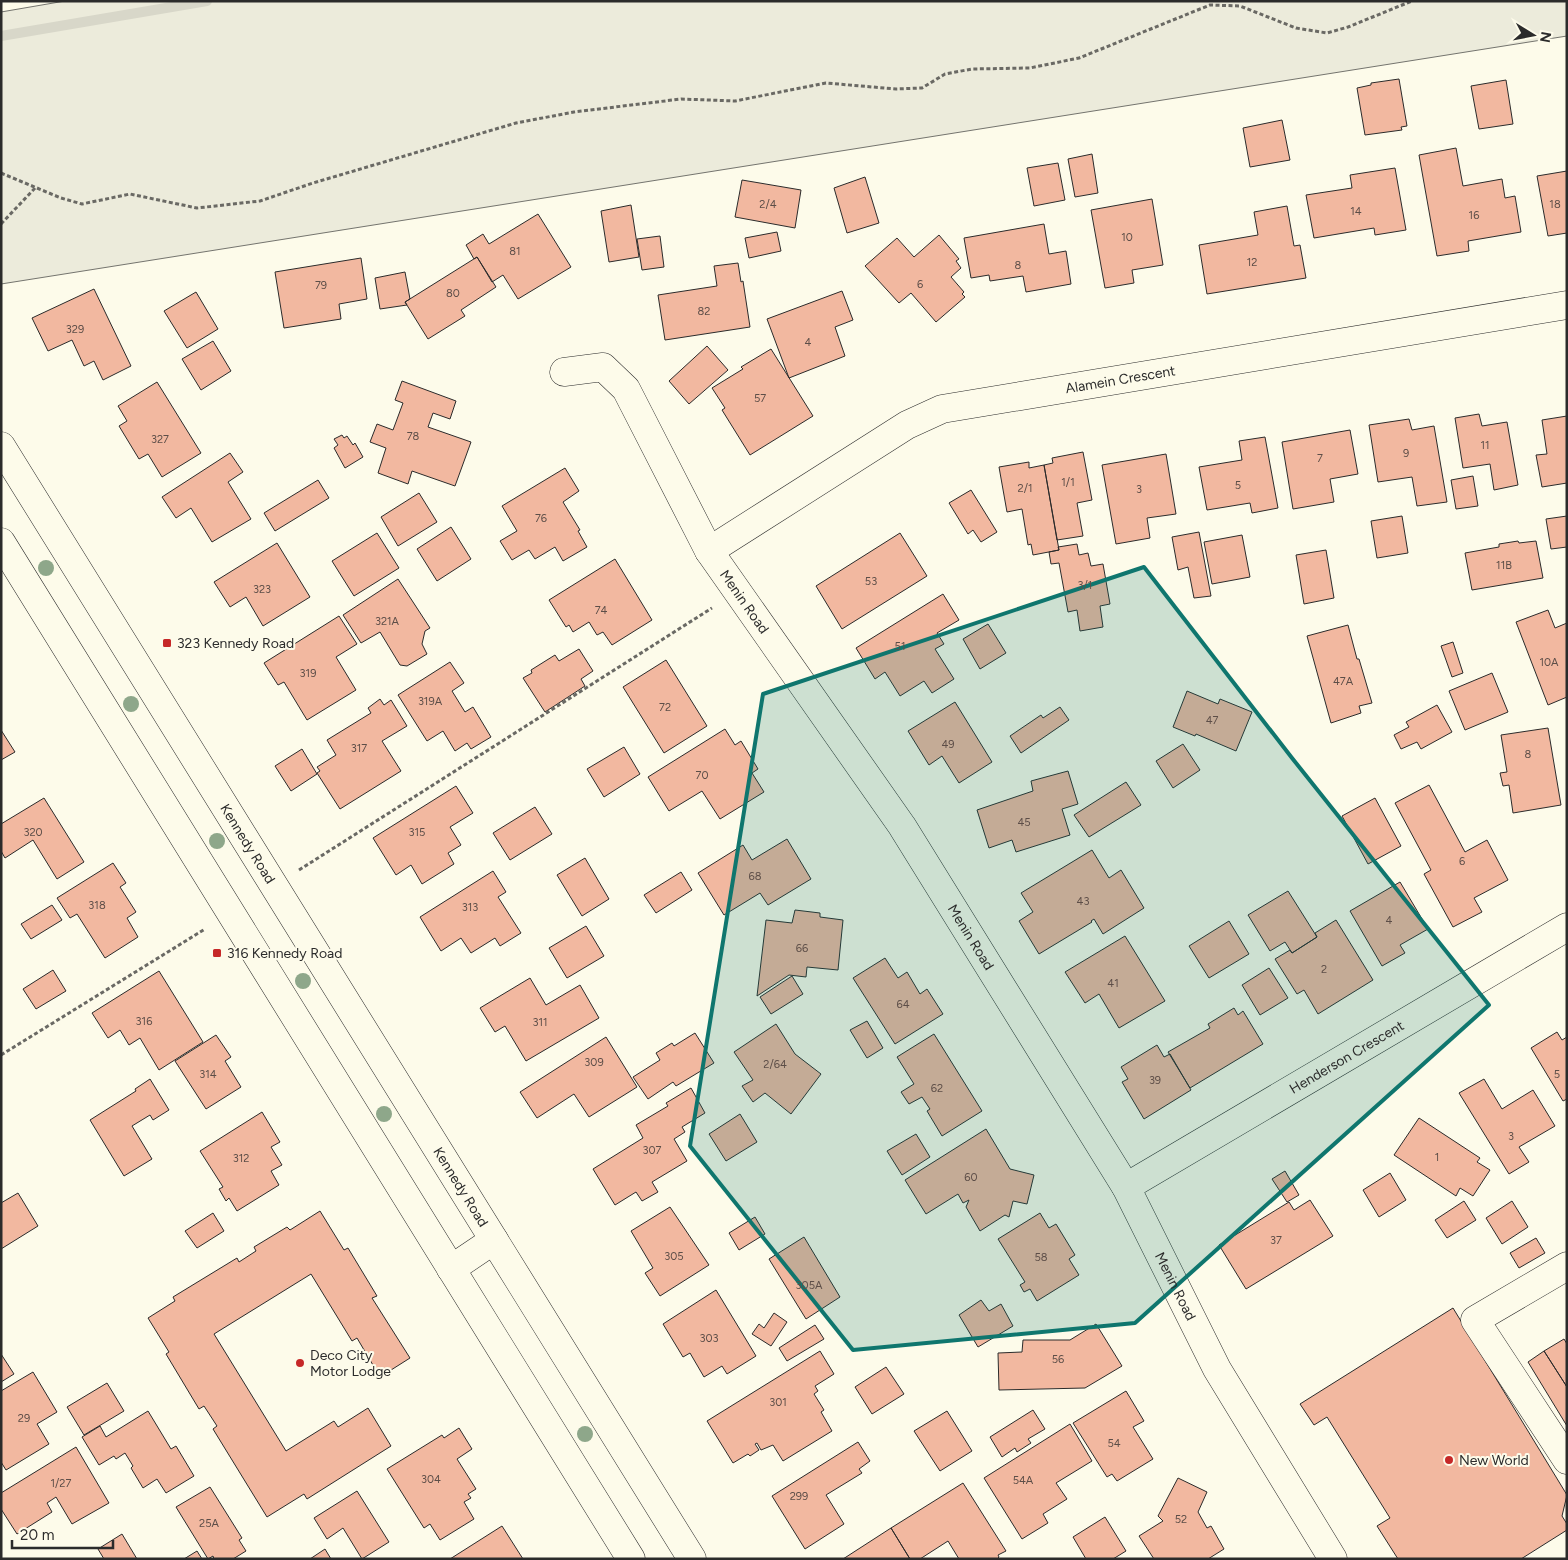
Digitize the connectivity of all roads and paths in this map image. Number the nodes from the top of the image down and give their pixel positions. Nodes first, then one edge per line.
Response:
1 (1412, 1) edge
2 (1, 173) edge
3 (36, 187) junction
4 (1, 224) edge
5 (1567, 305) edge
6 (564, 372) dead end
7 (1, 446) edge
8 (1, 542) edge
9 (709, 551) junction
10 (739, 593) junction
11 (275, 887) junction
12 (232, 913) junction
13 (1567, 927) edge
14 (1, 1055) edge
15 (1126, 1187) junction
16 (494, 1240) junction
17 (1567, 1266) edge
18 (451, 1269) junction
19 (1567, 1460) edge
20 (631, 1559) edge
21 (692, 1559) edge
22 (1332, 1559) edge

1 - 3 path
2 - 3 path
3 - 4 path
5 - 9 street, Alamein Crescent
6 - 9 street, Menin Road
7 - 11 street, Kennedy Road
8 - 12 street
9 - 10 street, Menin Road
10 - 11 path
10 - 15 street, Menin Road
11 - 16 street, Kennedy Road
12 - 14 path
12 - 18 street
13 - 15 street, Henderson Crescent
15 - 22 street, Menin Road
16 - 18 street, Kennedy Road
16 - 21 street, Kennedy Road
17 - 19 street
18 - 20 street

